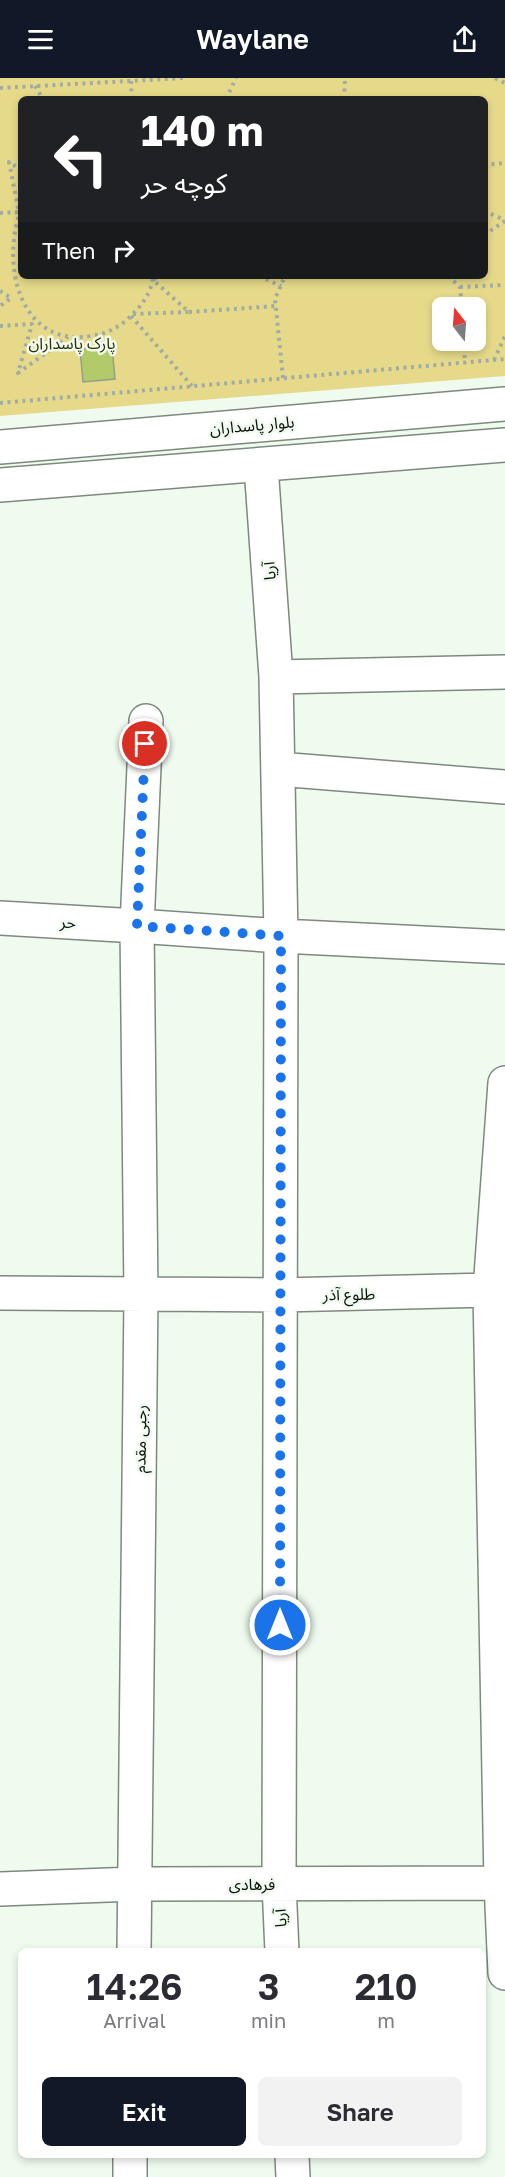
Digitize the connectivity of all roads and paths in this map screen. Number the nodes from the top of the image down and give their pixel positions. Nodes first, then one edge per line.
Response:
1 (185, 78) edge
2 (236, 78) edge
3 (345, 78) edge
4 (495, 78) edge
5 (131, 81) junction
6 (505, 84) edge
7 (35, 86) junction
8 (0, 88) edge
9 (42, 96) edge
10 (132, 96) edge
11 (227, 96) edge
12 (344, 96) edge
13 (505, 163) edge
14 (488, 165) edge
15 (18, 168) edge
16 (18, 202) edge
17 (18, 211) edge
18 (0, 213) edge
19 (488, 213) edge
20 (18, 214) edge
21 (505, 220) edge
22 (10, 226) dead end
23 (488, 232) edge
24 (153, 279) edge
25 (154, 279) edge
26 (266, 279) edge
27 (284, 279) edge
28 (451, 279) edge
29 (505, 285) edge
30 (281, 286) junction
31 (460, 287) junction
32 (0, 291) edge
33 (7, 291) dead end
34 (461, 297) edge
35 (10, 298) junction
36 (0, 306) edge
37 (15, 306) dead end
38 (276, 306) junction
39 (189, 312) junction
40 (132, 315) junction
41 (27, 318) dead end
42 (32, 324) junction
43 (0, 326) edge
44 (505, 336) edge
45 (68, 337) junction
46 (464, 351) edge
47 (493, 360) junction
48 (505, 360) edge
49 (465, 363) junction
50 (283, 378) junction
51 (192, 386) junction
52 (0, 403) edge
53 (505, 404) edge
54 (505, 445) edge
55 (0, 447) edge
56 (261, 466) junction
57 (0, 485) edge
58 (505, 672) edge
59 (276, 677) junction
60 (146, 721) dead end
61 (278, 769) junction
62 (505, 787) edge
63 (0, 918) edge
64 (137, 926) junction
65 (281, 936) junction
66 (505, 947) edge
67 (505, 1083) edge
68 (490, 1290) junction
69 (0, 1293) edge
70 (141, 1295) junction
71 (281, 1295) junction
72 (499, 1391) edge
73 (503, 1883) edge
74 (135, 1884) junction
75 (279, 1884) junction
76 (0, 1889) edge
77 (134, 1948) edge
78 (282, 1948) edge
79 (505, 1973) edge
80 (130, 2158) edge
81 (292, 2158) edge
82 (130, 2177) edge
83 (293, 2177) edge

1 - 5 path
2 - 11 path
3 - 12 path
4 - 6 path
5 - 7 path
5 - 10 path
7 - 8 path
7 - 9 path
13 - 14 path
15 - 16 path
17 - 18 path
19 - 21 path
20 - 22 path
21 - 23 path
24 - 40 path
25 - 39 path
26 - 30 path
27 - 30 path
28 - 31 path
29 - 31 path
30 - 38 path
31 - 34 path
32 - 35 path
33 - 35 path
35 - 36 path
35 - 37 path
38 - 39 path
38 - 50 path
39 - 40 path
40 - 45 path
40 - 51 path
41 - 42 path
42 - 43 path
42 - 45 path
42 - 45 path
44 - 47 path
46 - 49 path
47 - 48 path
47 - 49 path
49 - 50 path
50 - 51 path
51 - 52 path
53 - 55 street, بلوار پاسداران
54 - 56 street
56 - 57 street
56 - 59 street, آریا
58 - 59 street
59 - 61 street, آریا
60 - 64 street, رجبی مقدم
61 - 62 street
61 - 65 street, آریا
63 - 64 street, حر
64 - 65 street, حر
64 - 70 street, رجبی مقدم
65 - 66 street, حر
65 - 71 street, آریا
67 - 68 street
68 - 71 street, طلوع آذر
68 - 72 street
69 - 70 street, طلوع آذر
70 - 71 street, طلوع آذر
70 - 74 street, رجبی مقدم
71 - 75 street, آریا
72 - 73 street
73 - 75 street, فرهادی
73 - 79 street
74 - 75 street, فرهادی
74 - 76 street, فرهادی
74 - 77 street, رجبی مقدم
75 - 78 street, آریا
80 - 82 street
81 - 83 street

